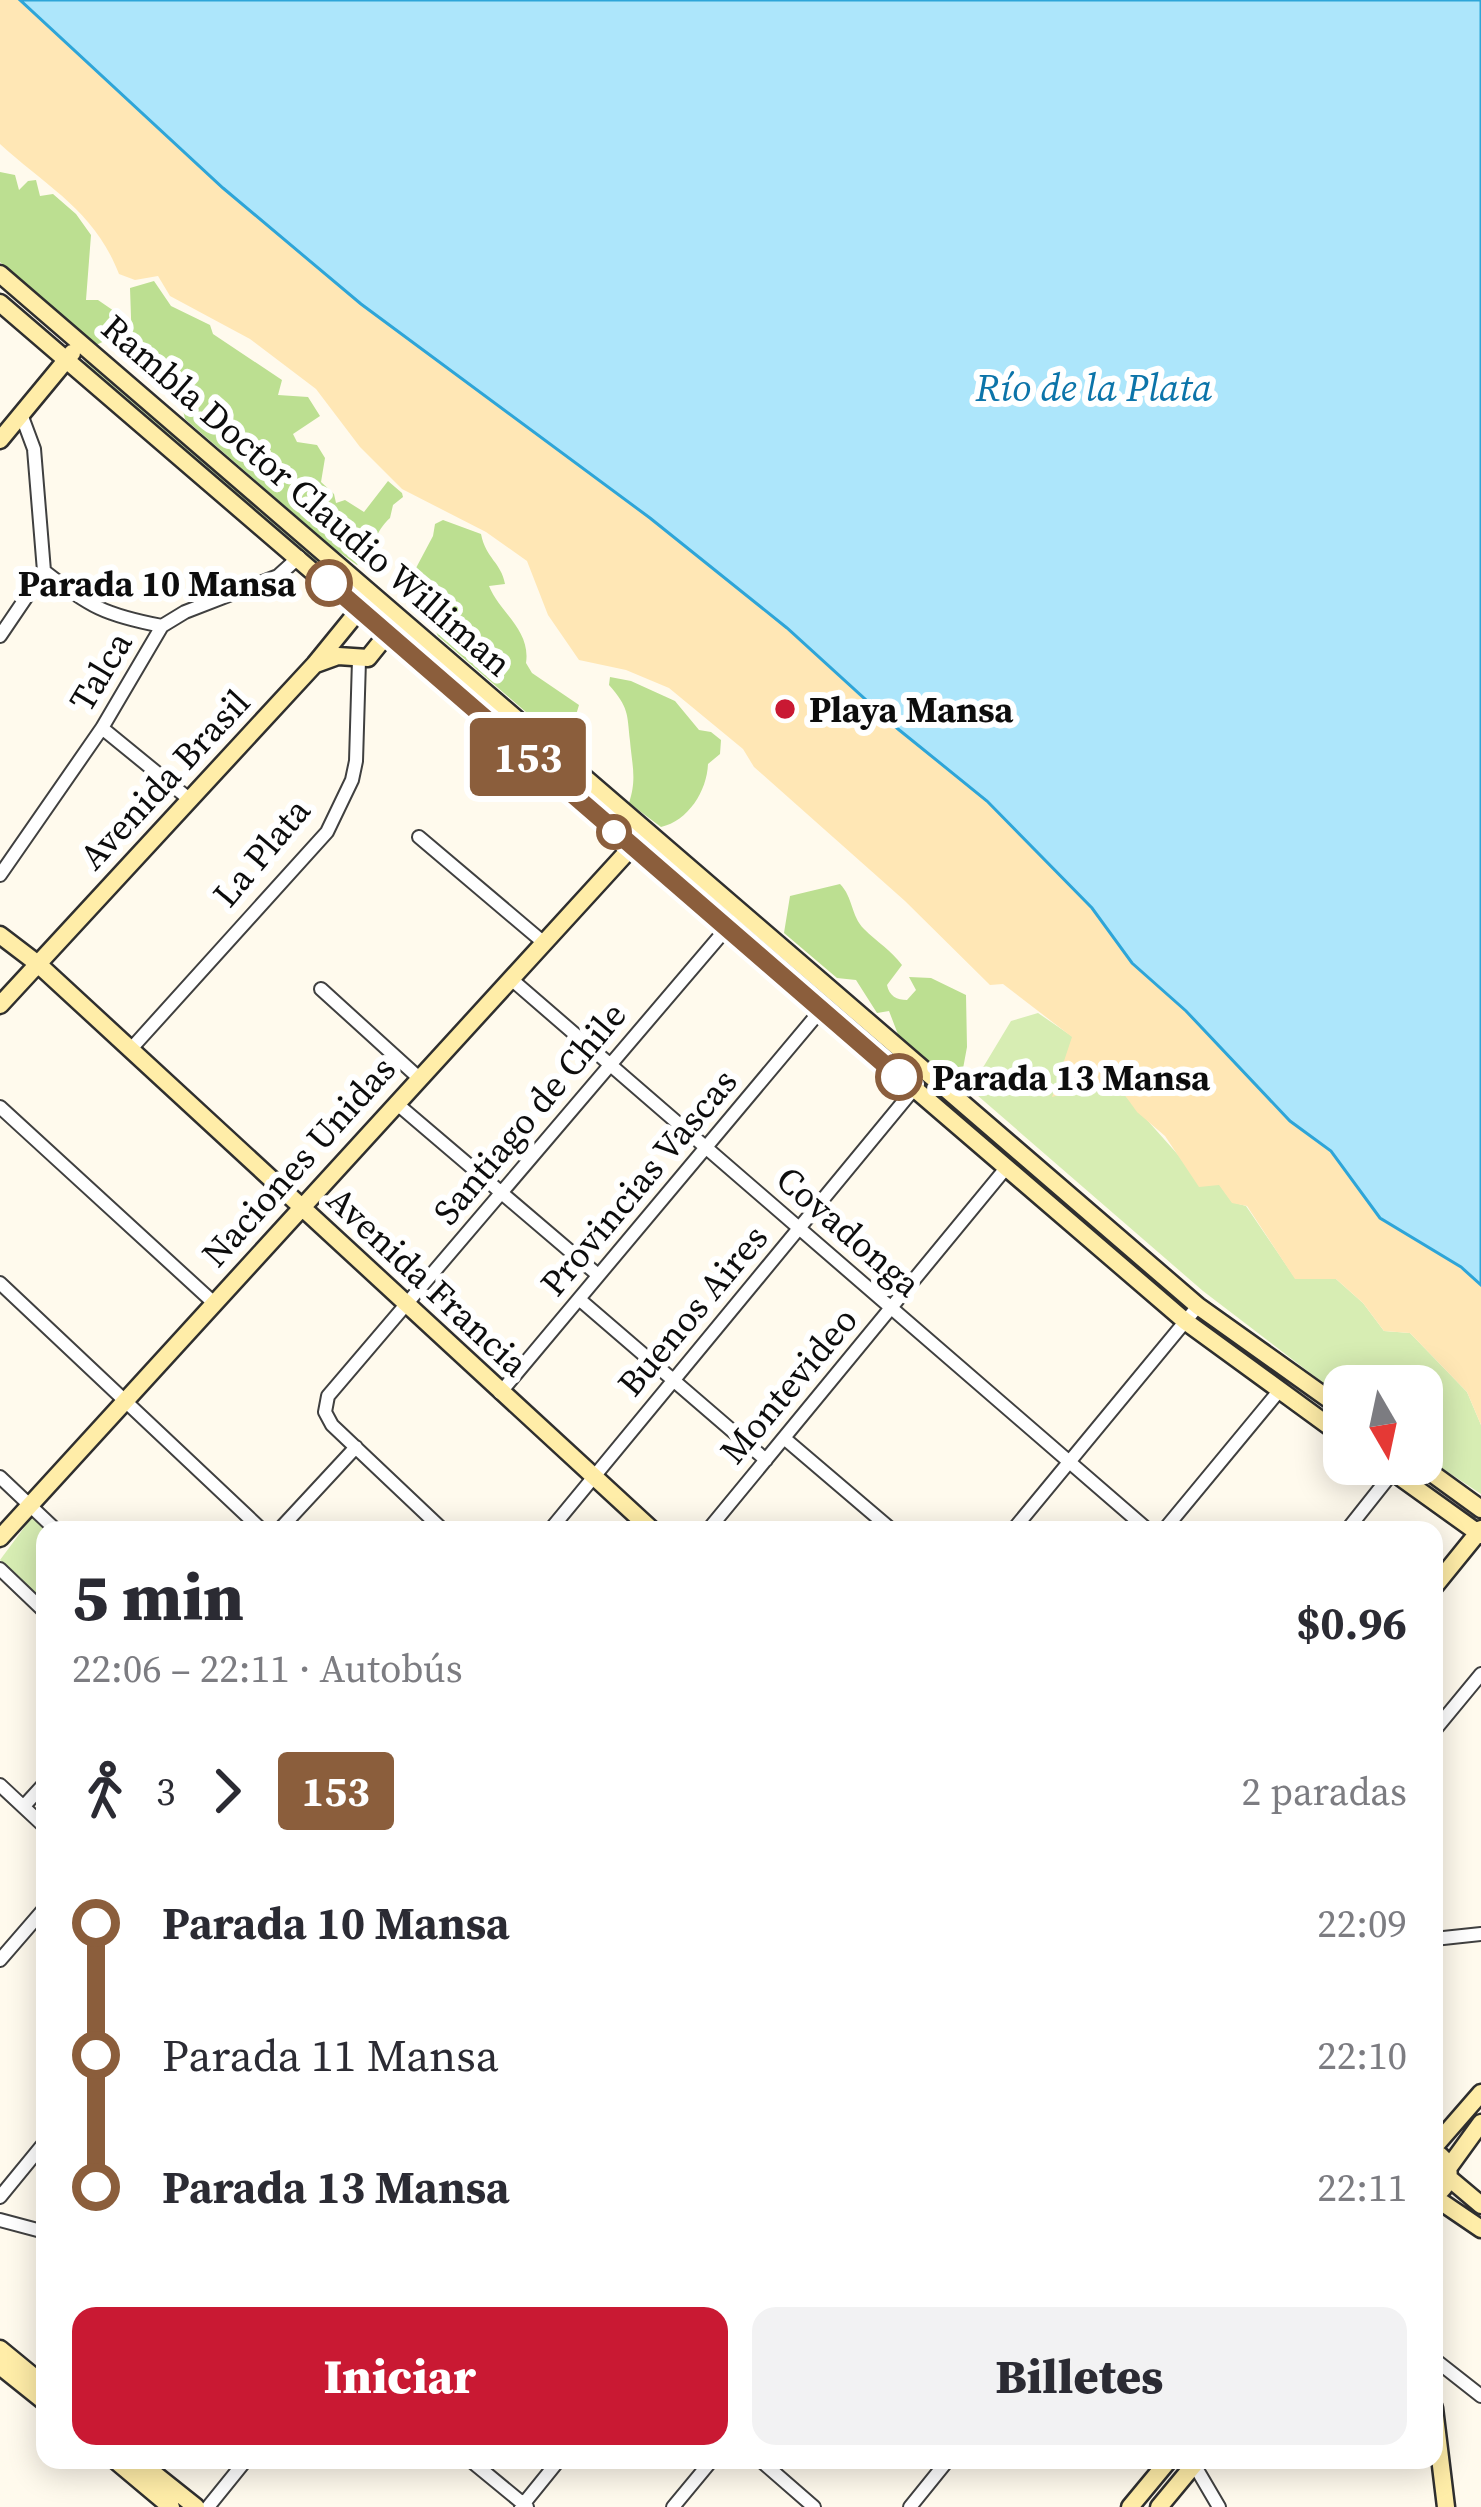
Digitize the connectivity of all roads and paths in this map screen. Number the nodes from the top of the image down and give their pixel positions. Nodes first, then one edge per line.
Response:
1 (0, 274) edge
2 (0, 303) edge
3 (81, 342) junction
4 (67, 359) junction
5 (21, 414) junction
6 (0, 440) edge
7 (299, 557) junction
8 (44, 571) junction
9 (377, 601) junction
10 (359, 610) junction
11 (395, 617) junction
12 (162, 626) junction
13 (338, 635) junction
14 (0, 636) edge
15 (388, 637) junction
16 (352, 658) junction
17 (315, 664) junction
18 (102, 728) junction
19 (189, 799) junction
20 (646, 831) junction
21 (419, 837) dead end
22 (632, 847) junction
23 (0, 874) edge
24 (740, 912) junction
25 (727, 928) junction
26 (0, 935) edge
27 (543, 942) junction
28 (38, 964) junction
29 (510, 978) junction
30 (321, 989) dead end
31 (0, 1005) edge
32 (821, 1010) junction
33 (130, 1050) junction
34 (610, 1065) junction
35 (926, 1074) junction
36 (419, 1078) junction
37 (914, 1089) junction
38 (397, 1102) junction
39 (0, 1107) edge
40 (706, 1148) junction
41 (1006, 1168) junction
42 (501, 1192) junction
43 (300, 1208) junction
44 (799, 1228) junction
45 (598, 1276) junction
46 (0, 1283) edge
47 (579, 1299) junction
48 (214, 1303) junction
49 (405, 1305) junction
50 (1198, 1306) junction
51 (891, 1308) junction
52 (1185, 1321) junction
53 (673, 1380) junction
54 (1279, 1390) junction
55 (500, 1393) junction
56 (1323, 1395) edge
57 (124, 1401) junction
58 (1323, 1422) edge
59 (784, 1438) junction
60 (356, 1447) junction
61 (766, 1460) junction
62 (1069, 1462) junction
63 (0, 1478) edge
64 (592, 1478) junction
65 (1443, 1481) edge
66 (1377, 1485) edge
67 (1412, 1485) edge
68 (30, 1505) junction
69 (1481, 1509) edge
70 (47, 1521) edge
71 (252, 1521) edge
72 (287, 1521) edge
73 (434, 1521) edge
74 (557, 1521) edge
75 (642, 1521) edge
76 (715, 1521) edge
77 (881, 1521) edge
78 (1020, 1521) edge
79 (1138, 1521) edge
80 (1171, 1521) edge
81 (1353, 1521) edge
82 (1480, 1532) edge
83 (0, 1538) edge
84 (0, 1569) edge
85 (1443, 1575) edge
86 (36, 1603) edge
87 (1481, 1674) edge
88 (1443, 1720) edge
89 (0, 1785) edge
90 (36, 1793) edge
91 (24, 1806) junction
92 (36, 1818) edge
93 (36, 1918) edge
94 (1481, 1934) edge
95 (1443, 1938) edge
96 (0, 1960) edge
97 (1481, 2093) edge
98 (1481, 2123) edge
99 (1443, 2138) edge
100 (36, 2153) edge
101 (1443, 2163) edge
102 (1449, 2172) junction
103 (1443, 2191) edge
104 (0, 2197) edge
105 (1443, 2203) edge
106 (1481, 2205) edge
107 (0, 2220) edge
108 (1481, 2229) edge
109 (36, 2230) edge
110 (0, 2349) edge
111 (0, 2366) edge
112 (1443, 2366) edge
113 (36, 2379) edge
114 (36, 2395) edge
115 (1481, 2396) edge
116 (126, 2469) edge
117 (143, 2469) edge
118 (240, 2469) edge
119 (481, 2469) edge
120 (552, 2469) edge
121 (705, 2469) edge
122 (770, 2469) edge
123 (941, 2469) edge
124 (1162, 2469) edge
125 (1189, 2469) edge
126 (1199, 2469) edge
127 (1441, 2469) edge
128 (162, 2499) edge
129 (524, 2506) edge
130 (196, 2507) edge
131 (208, 2507) edge
132 (673, 2507) edge
133 (814, 2507) edge
134 (910, 2507) edge
135 (1130, 2507) edge
136 (1159, 2507) edge
137 (1219, 2507) edge
138 (1446, 2507) edge

1 - 3 main road, Rambla Doctor Claudio Williman
2 - 4 main road, Rambla Doctor Claudio Williman
3 - 4 main road
3 - 9 main road, Rambla Doctor Claudio Williman
4 - 5 main road
4 - 7 main road, Rambla Doctor Claudio Williman
5 - 6 main road
5 - 8 street
7 - 10 main road, Rambla Doctor Claudio Williman
7 - 12 street, Talca
8 - 12 street
8 - 14 street
9 - 10 main road, Avenida Brasil
9 - 11 main road, Rambla Doctor Claudio Williman
10 - 13 main road, Avenida Brasil
10 - 15 main road, Rambla Doctor Claudio Williman
11 - 15 main road
11 - 20 main road, Rambla Doctor Claudio Williman
12 - 18 street, Talca
13 - 16 main road
13 - 17 main road, Avenida Brasil
15 - 16 main road
15 - 22 main road, Rambla Doctor Claudio Williman
16 - 17 main road
16 - 33 street, La Plata
17 - 19 main road, Avenida Brasil
18 - 19 street
18 - 23 street, Talca
19 - 28 main road, Avenida Brasil
20 - 22 main road, Naciones Unidas
20 - 24 main road, Rambla Doctor Claudio Williman
21 - 27 street
22 - 25 main road, Rambla Doctor Claudio Williman
22 - 27 main road, Naciones Unidas
24 - 25 street, Santiago de Chile
24 - 35 main road, Rambla Doctor Claudio Williman
25 - 32 main road, Rambla Doctor Claudio Williman
25 - 34 street, Santiago de Chile
26 - 28 main road, Avenida Francia
27 - 29 main road, Naciones Unidas
28 - 31 main road, Avenida Brasil
28 - 33 main road, Avenida Francia
29 - 34 street, Covadonga
29 - 36 main road, Naciones Unidas
30 - 36 street
32 - 37 main road, Rambla Doctor Claudio Williman
32 - 40 street, Provincias Vascas
33 - 43 main road, Avenida Francia
34 - 40 street, Covadonga
34 - 42 street, Santiago de Chile
35 - 37 street, Buenos Aires
35 - 50 main road, Rambla Doctor Claudio Williman
36 - 38 main road, Naciones Unidas
37 - 41 main road, Rambla Doctor Claudio Williman
37 - 44 street, Buenos Aires
38 - 42 street
38 - 43 main road, Naciones Unidas
39 - 48 street
40 - 44 street, Covadonga
40 - 45 street, Provincias Vascas
41 - 51 street, Montevideo
41 - 52 main road, Rambla Doctor Claudio Williman
42 - 45 street
42 - 49 street, Santiago de Chile
43 - 48 main road, Naciones Unidas
43 - 49 main road, Avenida Francia
44 - 51 street, Covadonga
44 - 53 street, Buenos Aires
45 - 47 street, Provincias Vascas
46 - 57 street
47 - 53 street
47 - 55 street, Provincias Vascas
48 - 57 main road, Naciones Unidas
49 - 55 main road, Avenida Francia
49 - 60 street, Santiago de Chile
50 - 52 street
50 - 56 main road, Rambla Doctor Claudio Williman
51 - 59 street, Montevideo
51 - 62 street, Covadonga
52 - 54 main road, Rambla Doctor Claudio Williman
52 - 62 street
53 - 61 street
53 - 64 street, Buenos Aires
54 - 58 main road, Rambla Doctor Claudio Williman
54 - 80 street
55 - 64 main road, Avenida Francia
57 - 68 main road, Naciones Unidas
57 - 71 street
59 - 61 street, Montevideo
59 - 77 street
60 - 72 street
60 - 73 street
61 - 76 street, Montevideo
62 - 78 street
62 - 79 street, Covadonga
63 - 68 street
64 - 74 street, Buenos Aires
64 - 75 main road, Avenida Francia
65 - 69 main road
66 - 81 street
67 - 82 main road
68 - 70 street
68 - 83 main road, Naciones Unidas
82 - 85 main road
84 - 86 street
87 - 88 street
89 - 91 street
90 - 91 street
91 - 92 street
93 - 96 street
94 - 95 street
97 - 99 main road
98 - 102 main road
100 - 104 street
101 - 102 main road
102 - 103 main road
102 - 106 main road
105 - 108 main road
107 - 109 street
110 - 113 main road
111 - 114 main road
112 - 115 street
116 - 128 main road
117 - 128 main road
118 - 131 street
119 - 129 street
120 - 129 street
121 - 132 street
122 - 133 street
123 - 134 street
124 - 135 main road
125 - 136 main road
126 - 137 street
127 - 138 main road
128 - 130 main road

